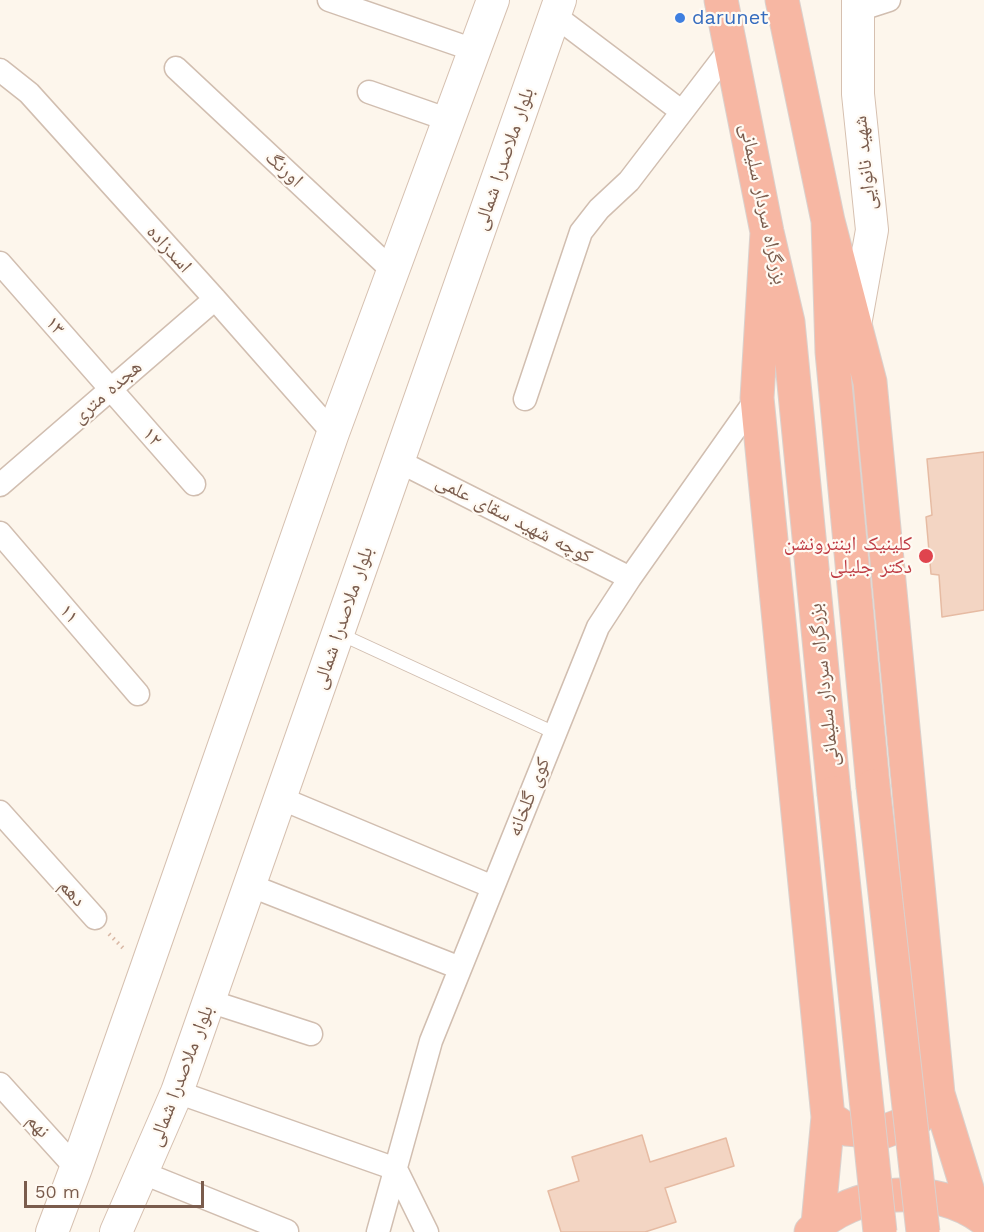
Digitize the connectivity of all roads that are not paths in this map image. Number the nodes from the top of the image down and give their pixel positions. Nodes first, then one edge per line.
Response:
1 (329, 0) edge
2 (493, 0) edge
3 (721, 0) edge
4 (782, 0) edge
5 (889, 0) edge
6 (858, 5) edge
7 (557, 8) edge
8 (730, 49) junction
9 (474, 50) junction
10 (176, 68) dead end
11 (0, 70) edge
12 (369, 92) dead end
13 (681, 111) junction
14 (448, 120) junction
15 (828, 221) junction
16 (767, 232) junction
17 (0, 263) edge
18 (393, 271) junction
19 (215, 299) junction
20 (855, 325) junction
21 (110, 390) junction
22 (757, 398) junction
23 (525, 399) dead end
24 (333, 433) junction
25 (398, 461) junction
26 (194, 484) dead end
27 (0, 485) edge
28 (0, 533) edge
29 (630, 578) junction
30 (338, 632) junction
31 (138, 694) dead end
32 (555, 733) junction
33 (280, 798) junction
34 (0, 812) edge
35 (249, 885) junction
36 (493, 887) junction
37 (94, 918) road end
38 (460, 968) junction
39 (209, 1001) junction
40 (311, 1034) dead end
41 (0, 1084) edge
42 (177, 1092) junction
43 (938, 1094) junction
44 (828, 1117) junction
45 (76, 1168) junction
46 (396, 1169) junction
47 (143, 1173) junction
48 (979, 1215) edge
49 (815, 1228) edge
50 (286, 1231) edge
51 (52, 1232) edge
52 (116, 1232) edge
53 (378, 1232) edge
54 (427, 1232) edge
55 (880, 1232) edge
56 (923, 1232) edge

1 - 9 street
2 - 9 main road
3 - 8 highway, بزرگراه سردار سلیمانی
4 - 15 highway, بزرگراه سردار سلیمانی
5 - 6 street
6 - 20 main road, شهید نانوایی
7 - 13 street
7 - 25 main road, بلوار ملاصدرا شمالی
8 - 13 street
8 - 16 highway, بزرگراه سردار سلیمانی
9 - 14 main road
10 - 18 street, اورنگ
11 - 19 street, اسدزاده
12 - 14 street
13 - 23 street
14 - 18 main road
15 - 20 highway
15 - 56 highway, بزرگراه سردار سلیمانی, bridge
16 - 22 highway
16 - 55 highway, بزرگراه سردار سلیمانی, bridge
17 - 21 street, ۱۳
18 - 24 main road
19 - 21 street, هجده متری
19 - 24 street, اسدزاده
20 - 43 highway
21 - 26 street, ۱۲
21 - 27 street, هجده متری
22 - 29 street, کوی گلخانه
22 - 44 highway
24 - 45 main road
25 - 29 street, کوچه شهید سقای علمی
25 - 30 main road, بلوار ملاصدرا شمالی
28 - 31 street, ۱۱
29 - 32 street, کوی گلخانه
30 - 32 lane
30 - 33 main road, بلوار ملاصدرا شمالی
32 - 36 street, کوی گلخانه
33 - 35 main road, بلوار ملاصدرا شمالی
33 - 36 street
34 - 37 street, دهم
35 - 38 street
35 - 39 main road, بلوار ملاصدرا شمالی
36 - 38 street, کوی گلخانه
38 - 46 street, کوی گلخانه
39 - 40 street
39 - 42 main road, بلوار ملاصدرا شمالی
41 - 45 street, نهم
42 - 46 street
42 - 47 main road, بلوار ملاصدرا شمالی
43 - 44 highway
43 - 48 highway
44 - 49 highway
45 - 51 main road
46 - 53 street, کوی گلخانه
46 - 54 street
47 - 50 street
47 - 52 main road, بلوار ملاصدرا شمالی
48 - 49 highway

